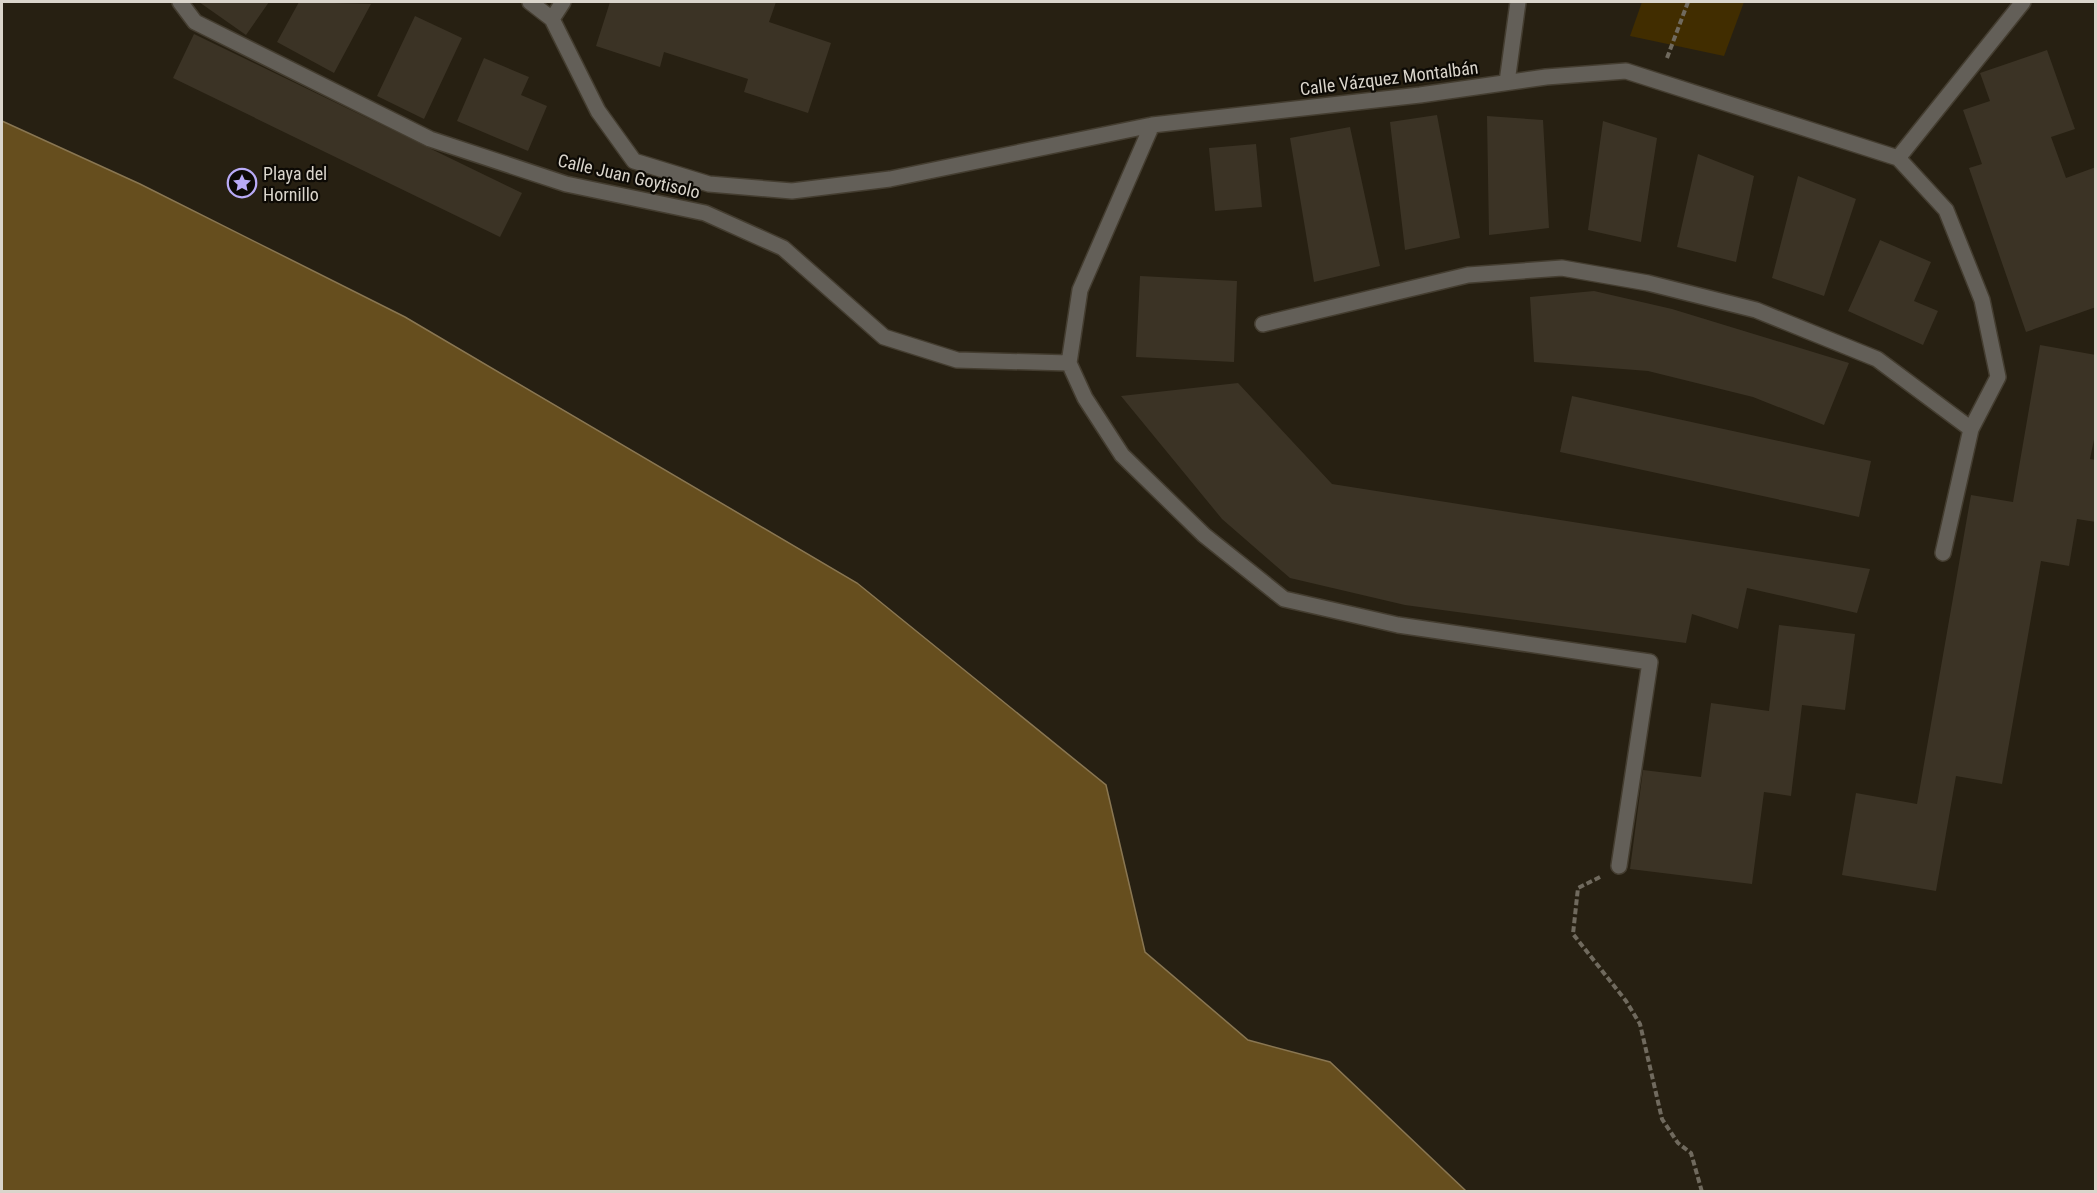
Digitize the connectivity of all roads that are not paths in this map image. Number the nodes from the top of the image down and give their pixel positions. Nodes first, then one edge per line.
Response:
1 (180, 2) edge
2 (530, 2) edge
3 (563, 2) edge
4 (1518, 2) edge
5 (2023, 2) edge
6 (552, 19) junction
7 (1507, 82) junction
8 (1152, 125) junction
9 (1898, 158) junction
10 (1263, 324) dead end
11 (1069, 363) junction
12 (1971, 429) junction
13 (1943, 553) dead end
14 (1619, 866) road end

1 - 11 street, Calle Juan Goytisolo
2 - 6 street
3 - 6 street
4 - 7 street
5 - 9 street
6 - 8 street, Calle Vázquez Montalbán
7 - 8 street, Calle Vázquez Montalbán
7 - 9 street, Calle Vázquez Montalbán
8 - 11 street
9 - 12 street, Calle Vázquez Montalbán
10 - 12 street
11 - 14 street
12 - 13 street, Calle Vázquez Montalbán

